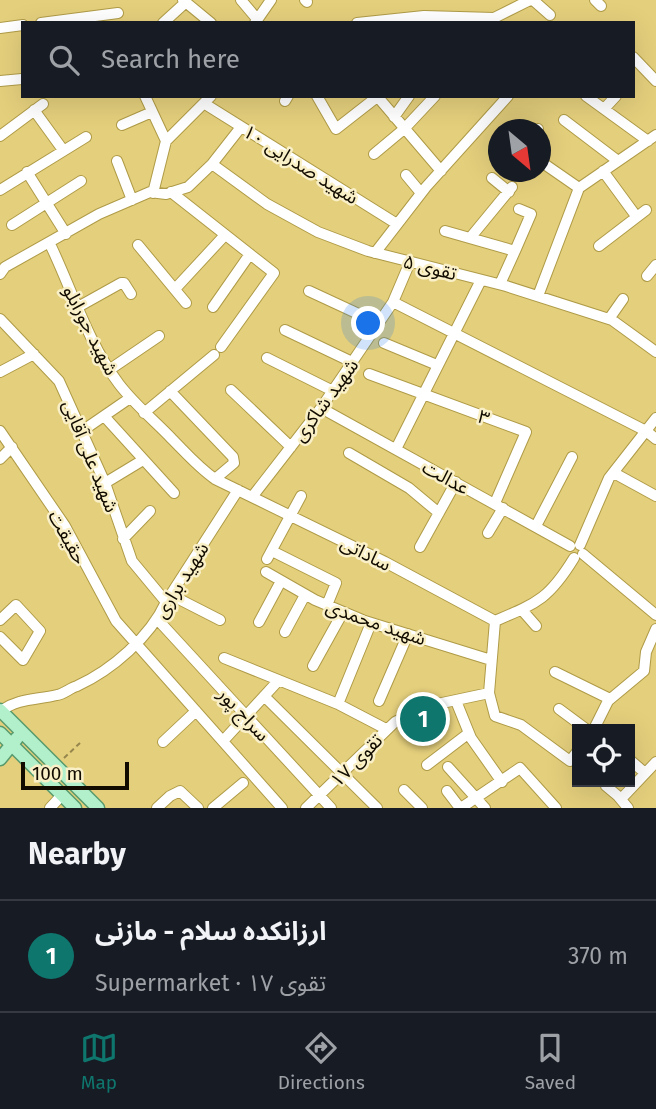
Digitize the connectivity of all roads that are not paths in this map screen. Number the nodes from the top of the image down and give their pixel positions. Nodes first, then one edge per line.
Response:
1 (241, 0) edge
2 (271, 0) edge
3 (532, 0) edge
4 (185, 1) edge
5 (118, 13) dead end
6 (550, 15) dead end
7 (434, 16) junction
8 (495, 20) edge
9 (56, 21) edge
10 (165, 21) edge
11 (209, 21) edge
12 (256, 21) edge
13 (379, 21) edge
14 (442, 21) edge
15 (21, 25) edge
16 (0, 28) edge
17 (635, 59) edge
18 (21, 79) edge
19 (0, 81) edge
20 (656, 81) edge
21 (146, 98) edge
22 (318, 98) edge
23 (376, 98) edge
24 (378, 98) edge
25 (408, 98) edge
26 (433, 98) edge
27 (506, 98) edge
28 (589, 98) edge
29 (614, 98) edge
30 (208, 100) edge
31 (604, 109) junction
32 (152, 112) junction
33 (394, 117) junction
34 (564, 120) dead end
35 (122, 125) dead end
36 (241, 127) junction
37 (404, 129) junction
38 (0, 136) edge
39 (86, 136) dead end
40 (654, 137) edge
41 (166, 141) junction
42 (63, 150) junction
43 (374, 154) dead end
44 (117, 161) dead end
45 (618, 161) junction
46 (212, 163) junction
47 (551, 168) edge
48 (441, 171) junction
49 (603, 171) junction
50 (27, 172) junction
51 (406, 176) dead end
52 (81, 181) dead end
53 (498, 182) edge
54 (579, 188) junction
55 (0, 190) edge
56 (153, 192) junction
57 (171, 192) junction
58 (421, 193) junction
59 (132, 200) junction
60 (47, 203) junction
61 (519, 209) dead end
62 (646, 210) dead end
63 (636, 216) junction
64 (397, 224) junction
65 (12, 225) dead end
66 (445, 231) dead end
67 (66, 234) junction
68 (225, 235) junction
69 (470, 238) junction
70 (50, 244) junction
71 (138, 245) dead end
72 (599, 246) dead end
73 (515, 251) junction
74 (375, 253) junction
75 (250, 254) junction
76 (410, 262) junction
77 (656, 265) edge
78 (0, 274) edge
79 (647, 276) dead end
80 (481, 280) junction
81 (500, 284) junction
82 (175, 289) junction
83 (309, 291) dead end
84 (131, 294) dead end
85 (538, 296) junction
86 (623, 299) dead end
87 (393, 302) junction
88 (186, 303) dead end
89 (78, 307) junction
90 (213, 307) dead end
91 (0, 319) edge
92 (609, 319) junction
93 (379, 323) junction
94 (285, 330) dead end
95 (454, 333) junction
96 (159, 336) dead end
97 (384, 344) dead end
98 (654, 345) edge
99 (221, 346) dead end
100 (34, 354) junction
101 (214, 355) dead end
102 (267, 358) dead end
103 (352, 362) junction
104 (437, 365) junction
105 (109, 370) junction
106 (0, 372) edge
107 (369, 374) dead end
108 (230, 390) dead end
109 (170, 391) junction
110 (333, 391) junction
111 (422, 394) junction
112 (130, 398) junction
113 (321, 408) junction
114 (144, 412) junction
115 (104, 416) junction
116 (656, 418) edge
117 (0, 431) edge
118 (82, 431) junction
119 (646, 431) junction
120 (656, 439) edge
121 (12, 447) junction
122 (291, 447) junction
123 (396, 449) junction
124 (349, 453) dead end
125 (572, 457) dead end
126 (0, 459) edge
127 (144, 460) junction
128 (614, 472) junction
129 (215, 479) junction
130 (456, 482) junction
131 (105, 483) junction
132 (238, 490) junction
133 (174, 493) dead end
134 (252, 496) junction
135 (301, 496) dead end
136 (656, 496) edge
137 (499, 506) junction
138 (150, 511) dead end
139 (439, 513) junction
140 (289, 515) junction
141 (536, 526) junction
142 (488, 533) dead end
143 (124, 539) junction
144 (420, 547) dead end
145 (577, 551) junction
146 (266, 572) dead end
147 (281, 581) junction
148 (305, 595) junction
149 (168, 599) junction
150 (327, 605) junction
151 (522, 610) junction
152 (343, 612) junction
153 (656, 615) edge
154 (0, 620) edge
155 (158, 620) junction
156 (220, 620) dead end
157 (494, 620) junction
158 (259, 622) dead end
159 (371, 623) junction
160 (537, 626) dead end
161 (656, 629) edge
162 (285, 632) dead end
163 (408, 634) junction
164 (0, 637) edge
165 (134, 644) junction
166 (224, 658) dead end
167 (491, 660) junction
168 (313, 666) dead end
169 (555, 672) dead end
170 (278, 681) junction
171 (489, 693) junction
172 (264, 696) junction
173 (610, 699) junction
174 (379, 701) dead end
175 (456, 701) junction
176 (338, 704) junction
177 (558, 709) dead end
178 (0, 710) edge
179 (196, 711) junction
180 (246, 716) junction
181 (579, 724) edge
182 (597, 724) edge
183 (386, 729) junction
184 (22, 732) junction
185 (0, 733) edge
186 (469, 733) junction
187 (223, 741) junction
188 (163, 742) dead end
189 (11, 744) junction
190 (572, 758) edge
191 (0, 759) edge
192 (656, 762) edge
193 (427, 765) dead end
194 (635, 765) edge
195 (449, 767) dead end
196 (342, 773) junction
197 (645, 774) junction
198 (502, 782) junction
199 (243, 783) dead end
200 (607, 787) edge
201 (404, 790) dead end
202 (447, 791) dead end
203 (62, 795) junction
204 (320, 796) junction
205 (477, 799) junction
206 (621, 799) junction
207 (50, 808) edge
208 (75, 808) edge
209 (98, 808) edge
210 (158, 808) edge
211 (198, 808) edge
212 (213, 808) edge
213 (282, 808) edge
214 (306, 808) edge
215 (331, 808) edge
216 (377, 808) edge
217 (422, 808) edge
218 (461, 808) edge
219 (485, 808) edge
220 (556, 808) edge
221 (628, 808) edge

1 - 12 street
2 - 12 street
3 - 6 street
3 - 8 street
4 - 10 street
4 - 11 street
5 - 9 street
7 - 8 street
7 - 13 street
7 - 14 street
15 - 16 street
17 - 20 street
18 - 19 street
21 - 32 street
22 - 23 street
24 - 33 street
25 - 33 street
26 - 37 street
27 - 48 street
28 - 31 street
29 - 31 street
30 - 36 street, شهید صدرایی ۱۰
30 - 41 street
31 - 40 street
32 - 35 street
32 - 41 street
33 - 37 street
34 - 45 street
36 - 46 street
36 - 64 street, شهید صدرایی ۱۰
37 - 43 street
37 - 48 street
38 - 42 street
39 - 42 street
40 - 45 street
41 - 56 street
42 - 50 street
44 - 59 street
45 - 49 street
46 - 57 street
46 - 74 street, تقوی ۵
47 - 54 street
48 - 58 street
49 - 54 street
49 - 63 street
50 - 55 street
50 - 60 street
51 - 58 street
52 - 60 street
53 - 69 street
54 - 85 street
56 - 57 street
56 - 59 street
57 - 68 street
58 - 64 street
59 - 67 street
60 - 65 street
60 - 67 street
61 - 73 street
62 - 63 street
63 - 72 street
64 - 74 street
66 - 69 street
67 - 70 street
68 - 75 street
68 - 82 street
69 - 73 street
70 - 78 street
70 - 89 street, شهید جورابلو
71 - 82 street
73 - 81 street
74 - 76 street, تقوی ۵
75 - 90 street
75 - 99 street
76 - 80 street, تقوی ۵
76 - 87 street, شهید شاکری
77 - 79 street
80 - 81 street, تقوی ۵
80 - 95 street
81 - 85 street, تقوی ۵
82 - 88 street
83 - 93 street
84 - 89 street
85 - 92 street, تقوی ۵
86 - 92 street
87 - 93 street, شهید شاکری
87 - 95 street
89 - 105 street, شهید جورابلو
91 - 100 street, شهید علی آقایی
92 - 98 street, تقوی ۵
93 - 103 street, شهید شاکری
94 - 103 street
95 - 104 street
95 - 119 street
96 - 105 street
97 - 104 street
100 - 106 street
100 - 118 street, شهید علی آقایی
101 - 109 street
102 - 110 street
103 - 110 street, شهید شاکری
104 - 111 street
105 - 112 street, شهید جورابلو
107 - 111 street, ۳
108 - 122 street
109 - 114 street
109 - 129 street
110 - 113 street, شهید شاکری
111 - 123 street
111 - 137 street, ۳
112 - 114 street, شهید جورابلو
112 - 115 street
113 - 122 street, شهید شاکری
113 - 123 street, عدالت
114 - 129 street, شهید جورابلو
115 - 118 street
115 - 127 street
116 - 119 street
117 - 121 street, حقیقت
118 - 131 street, شهید علی آقایی
119 - 120 street
119 - 128 street
121 - 126 street
121 - 165 street, حقیقت
122 - 134 street, شهید شاکری
123 - 130 street, عدالت
124 - 139 street
125 - 141 street
127 - 131 street
127 - 133 street
128 - 136 street
128 - 145 street
129 - 132 street, شهید جورابلو
130 - 137 street, عدالت
130 - 139 street
131 - 143 street, شهید علی آقایی
132 - 134 street, ساداتی
132 - 149 street, شهید براری
134 - 140 street, ساداتی
135 - 140 street
137 - 141 street, عدالت
137 - 142 street
138 - 143 street
139 - 144 street
140 - 150 street
140 - 157 street, ساداتی
141 - 145 street, عدالت
143 - 149 street, شهید علی آقایی
145 - 151 street
145 - 153 street, عدالت
146 - 147 street, شهید محمدی
147 - 148 street, شهید محمدی
147 - 158 street
148 - 150 street, شهید محمدی
148 - 162 street
149 - 155 street, شهید براری
149 - 156 street
150 - 152 street, شهید محمدی
151 - 157 street
151 - 160 street
152 - 159 street, شهید محمدی
152 - 168 street
154 - 164 street
155 - 165 street, شهید براری
155 - 180 street, سراج پور
157 - 167 street
159 - 163 street, شهید محمدی
159 - 176 street
161 - 173 street
163 - 167 street, شهید محمدی
163 - 174 street
165 - 178 street, شهید براری
165 - 179 street, حقیقت
166 - 170 street
167 - 171 street
169 - 173 street
170 - 172 street
170 - 176 street
171 - 175 street, تقوی ۱۷
171 - 190 street
172 - 180 street
172 - 196 street
173 - 182 street
175 - 183 street, تقوی ۱۷
175 - 186 street
176 - 183 street
177 - 181 street
178 - 184 main road
179 - 187 street, حقیقت
179 - 188 street
180 - 187 street
180 - 204 street, سراج پور
183 - 196 street, تقوی ۱۷
184 - 189 main road
184 - 209 main road
185 - 189 main road
186 - 193 street
186 - 198 street
187 - 213 street, حقیقت
189 - 191 main road
189 - 203 main road
192 - 197 street
194 - 197 street
195 - 205 street
196 - 204 street, تقوی ۱۷
196 - 216 street
197 - 206 street
198 - 205 street
198 - 220 street
199 - 212 street
200 - 206 street
201 - 217 street
202 - 218 street
203 - 207 street
203 - 208 main road
204 - 214 street, تقوی ۱۷
204 - 215 street, سراج پور
205 - 218 street
205 - 219 street
206 - 221 street
210 - 211 street

